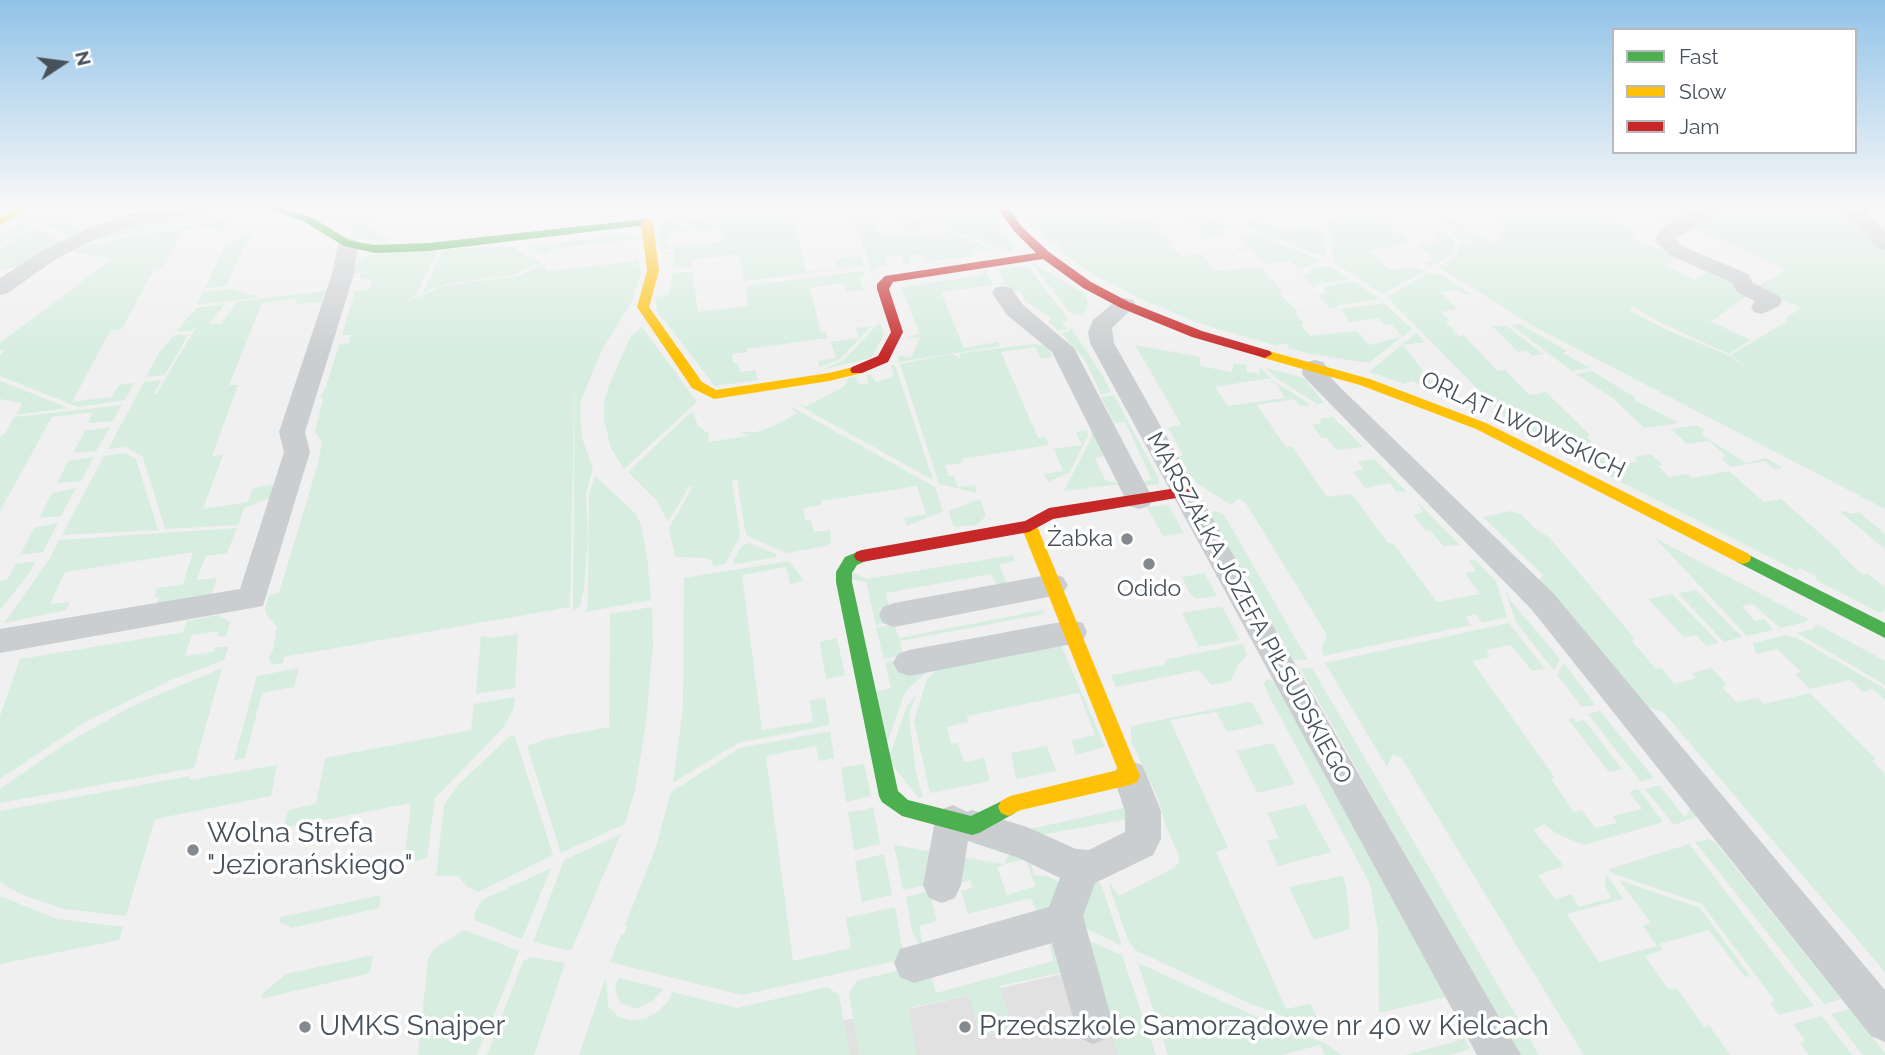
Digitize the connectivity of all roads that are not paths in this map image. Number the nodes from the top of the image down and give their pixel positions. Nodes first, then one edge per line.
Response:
1 (46, 257) edge
2 (346, 257) edge
3 (651, 257) edge
4 (1030, 257) edge
5 (1048, 257) edge
6 (1691, 257) edge
7 (0, 288) edge
8 (1003, 293) dead end
9 (1125, 305) junction
10 (1762, 307) dead end
11 (1314, 367) junction
12 (1183, 492) junction
13 (1139, 499) junction
14 (1029, 526) junction
15 (1053, 585) junction
16 (894, 615) dead end
17 (1885, 631) edge
18 (1072, 632) junction
19 (0, 641) edge
20 (909, 663) dead end
21 (1130, 776) junction
22 (962, 824) junction
23 (1082, 868) junction
24 (942, 885) dead end
25 (1065, 921) junction
26 (914, 963) dead end
27 (1885, 1022) edge
28 (1093, 1024) dead end
29 (1500, 1055) edge

1 - 7 street
2 - 19 street
3 - 4 street
5 - 9 street
6 - 10 street
8 - 13 street
9 - 11 street, ORLĄT LWOWSKICH
9 - 12 street, MARSZAŁKA JÓZEFA PIŁSUDSKIEGO
11 - 17 street, ORLĄT LWOWSKICH
11 - 27 street
12 - 13 street
12 - 29 street, MARSZAŁKA JÓZEFA PIŁSUDSKIEGO
13 - 14 street
14 - 15 street
14 - 22 street
15 - 16 street
15 - 18 street
18 - 20 street
18 - 21 street
21 - 22 street
21 - 23 street
22 - 23 street
22 - 24 street
23 - 25 street
25 - 26 street
25 - 28 street

